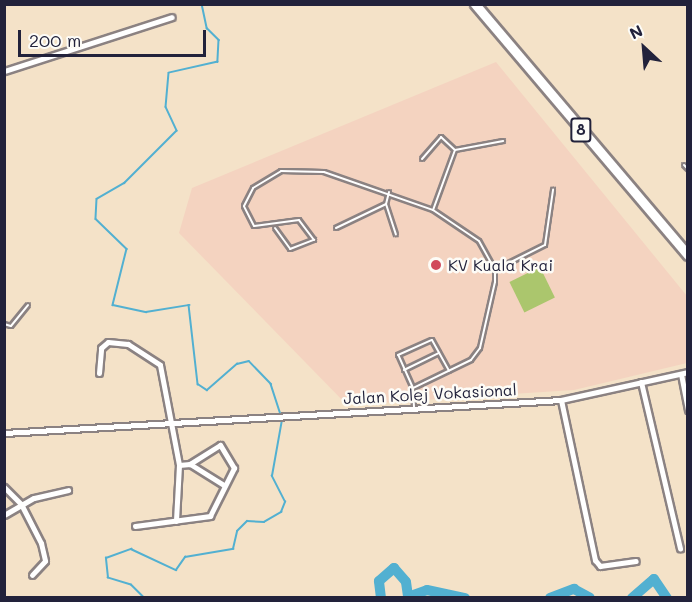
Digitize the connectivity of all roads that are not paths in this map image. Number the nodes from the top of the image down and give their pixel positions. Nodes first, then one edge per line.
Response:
1 (475, 4) edge
2 (172, 17) dead end
3 (4, 71) edge
4 (503, 141) dead end
5 (455, 150) junction
6 (422, 159) dead end
7 (684, 165) dead end
8 (687, 169) edge
9 (553, 190) dead end
10 (389, 192) junction
11 (386, 204) junction
12 (433, 210) junction
13 (275, 228) junction
14 (336, 228) dead end
15 (396, 234) dead end
16 (687, 255) edge
17 (495, 270) junction
18 (28, 305) dead end
19 (4, 324) edge
20 (438, 353) junction
21 (404, 370) junction
22 (448, 371) junction
23 (99, 372) dead end
24 (687, 372) edge
25 (681, 374) junction
26 (641, 382) junction
27 (413, 388) junction
28 (561, 400) junction
29 (414, 407) junction
30 (687, 410) edge
31 (170, 423) junction
32 (4, 433) edge
33 (190, 464) junction
34 (179, 465) junction
35 (224, 485) junction
36 (4, 487) edge
37 (68, 490) dead end
38 (21, 504) junction
39 (4, 515) edge
40 (176, 521) junction
41 (135, 526) dead end
42 (680, 548) dead end
43 (636, 561) dead end
44 (32, 574) dead end

1 - 16 highway, 8
2 - 3 street
4 - 5 lane
5 - 6 lane
5 - 12 lane
7 - 8 lane
9 - 17 lane
10 - 11 lane
10 - 12 lane
10 - 13 lane
11 - 14 lane
11 - 15 lane
12 - 17 lane
13 - 13 lane
17 - 22 lane
18 - 19 lane
20 - 21 lane
20 - 21 lane
20 - 22 lane
21 - 27 lane
22 - 27 lane
23 - 31 street
24 - 25 street, Jalan Kolej Vokasional
25 - 26 street, Jalan Kolej Vokasional
25 - 30 street
26 - 28 street, Jalan Kolej Vokasional
26 - 42 street
27 - 29 lane
28 - 29 street, Jalan Kolej Vokasional
28 - 43 street
29 - 31 street, Jalan Kolej Vokasional
31 - 32 street, Jalan Kolej Vokasional
31 - 34 street
33 - 34 street
33 - 35 street
33 - 35 street
34 - 40 street
35 - 40 street
36 - 38 street
37 - 38 street
38 - 39 street
38 - 44 street
40 - 41 street

